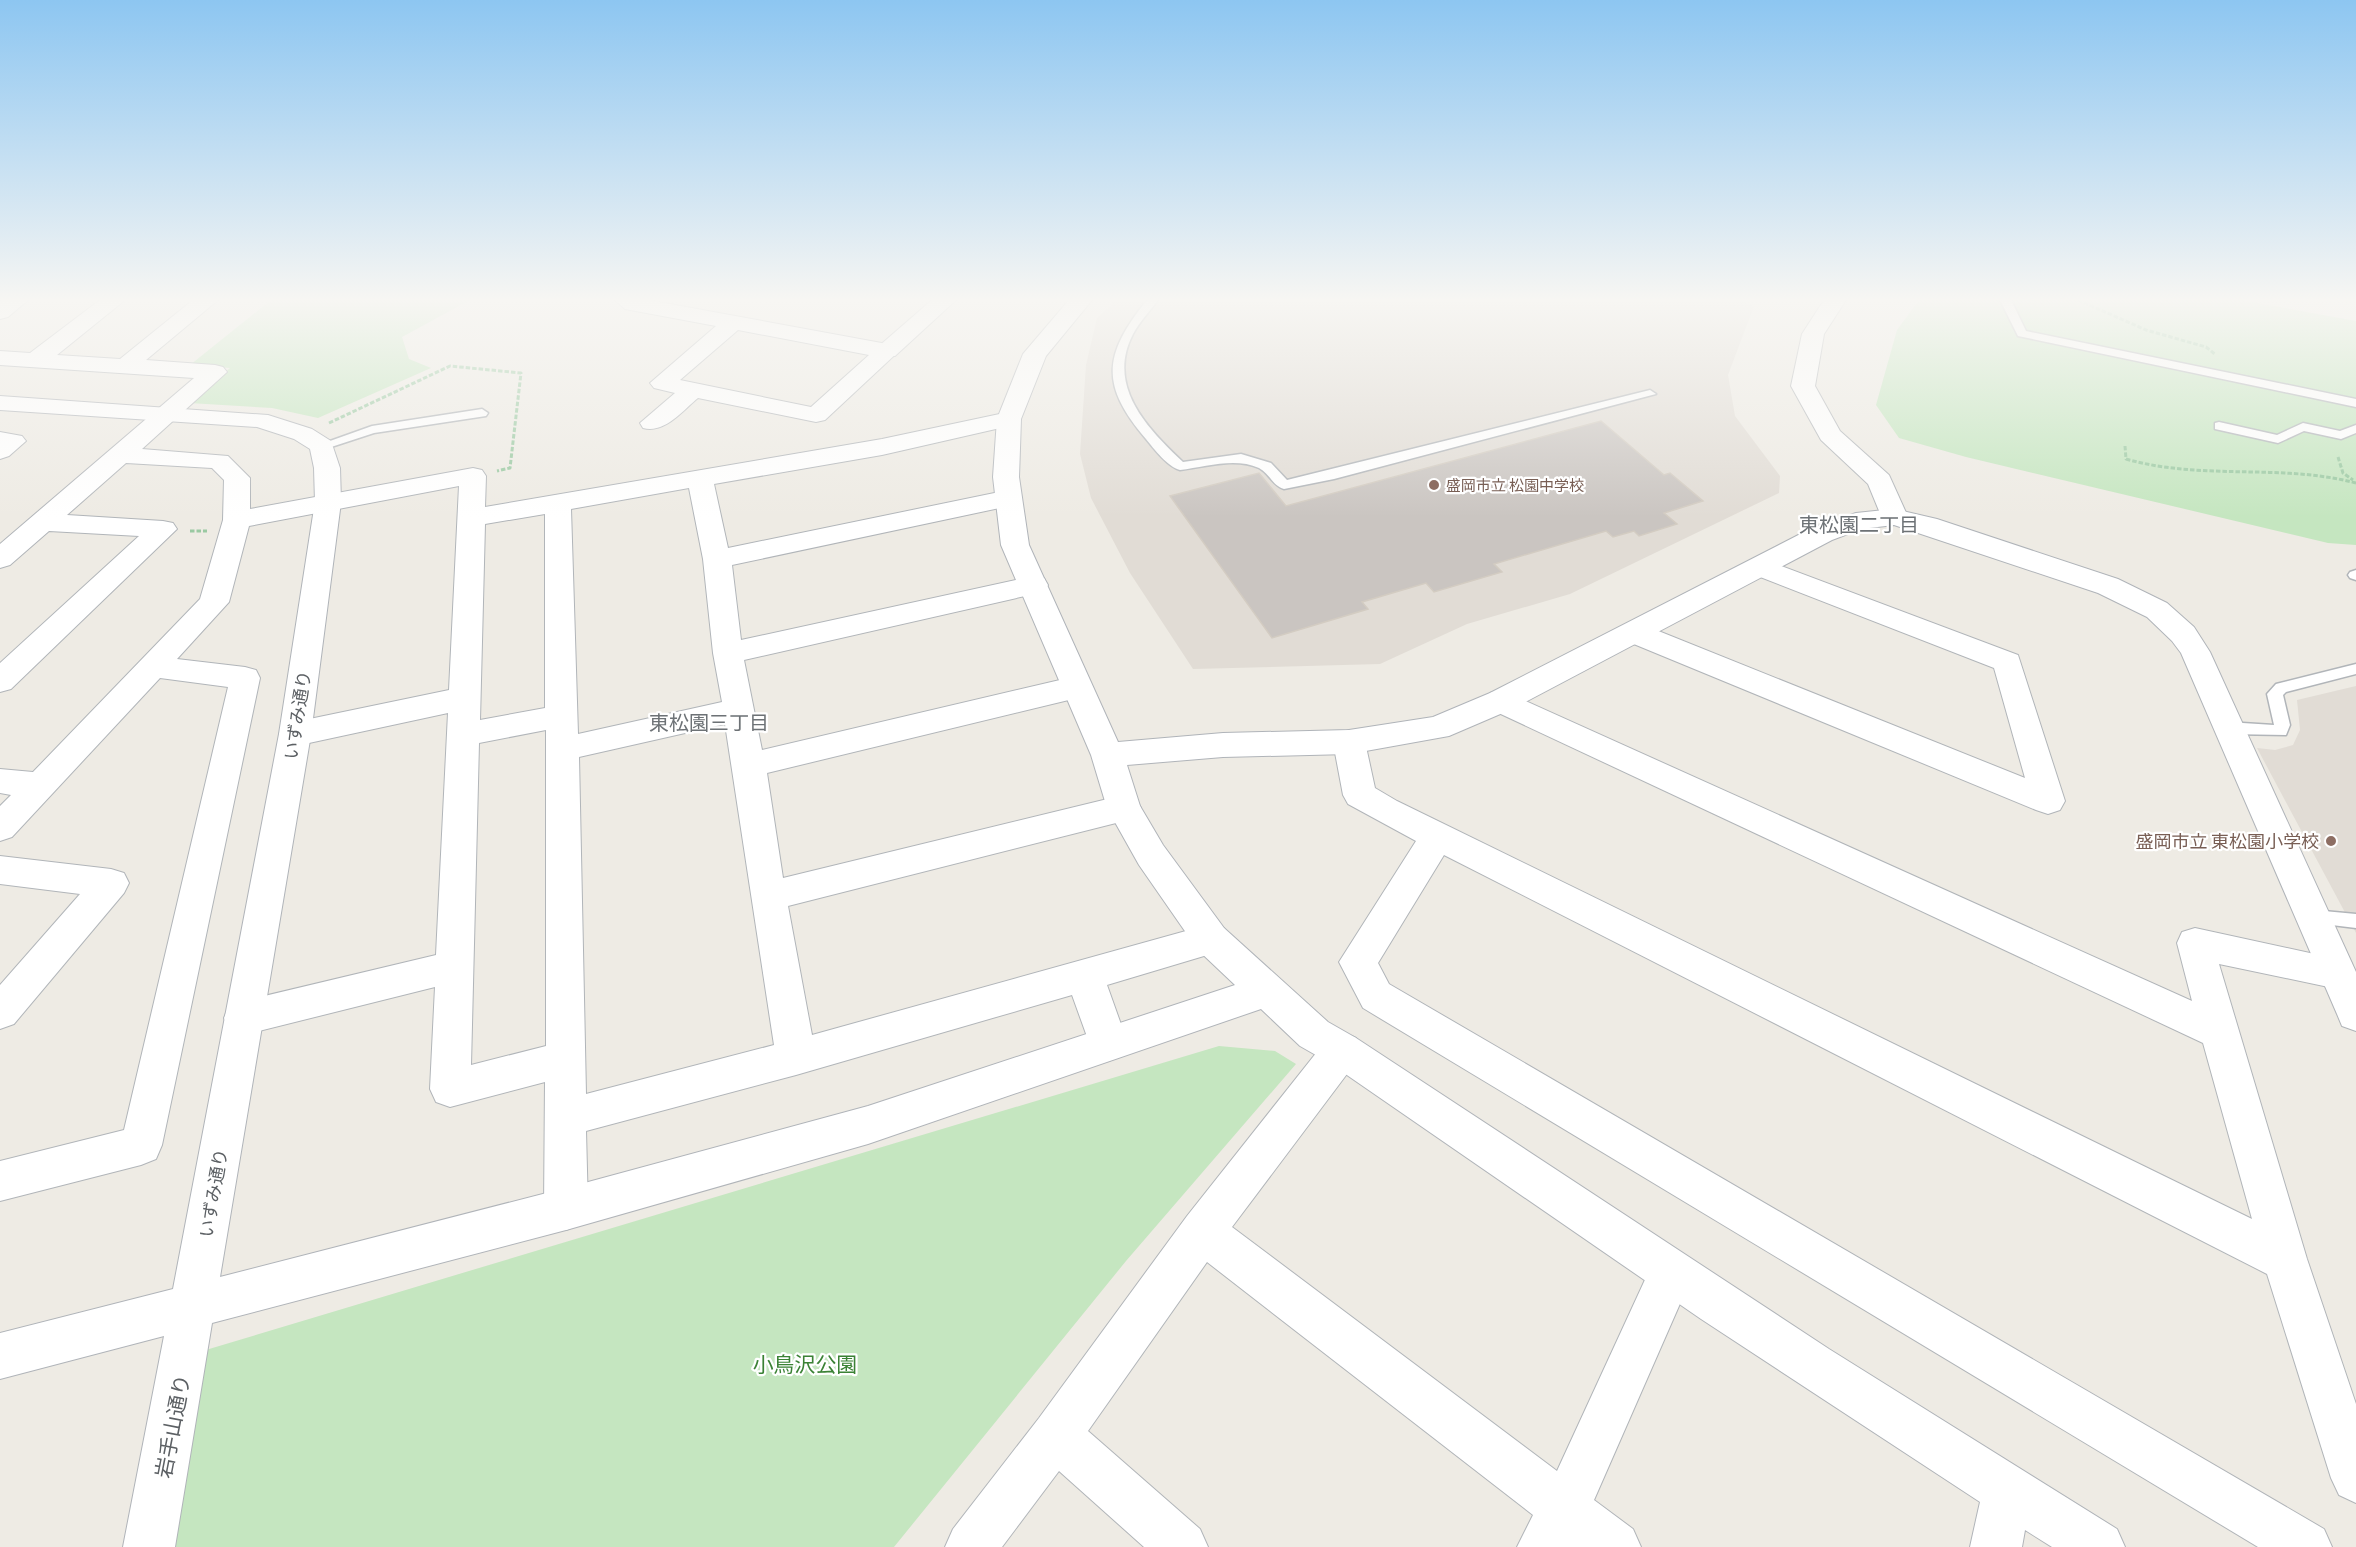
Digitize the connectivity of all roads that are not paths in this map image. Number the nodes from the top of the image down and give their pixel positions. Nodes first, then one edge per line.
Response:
1 (214, 372) edge
2 (675, 372) edge
3 (863, 372) edge
4 (1028, 372) edge
5 (1116, 372) edge
6 (1806, 372) edge
7 (2207, 372) edge
8 (693, 390) junction
9 (1650, 394) dead end
10 (0, 403) edge
11 (2356, 403) edge
12 (167, 412) junction
13 (482, 413) dead end
14 (1009, 419) junction
15 (652, 423) dead end
16 (2219, 426) dead end
17 (2356, 429) edge
18 (0, 440) edge
19 (321, 446) junction
20 (0, 451) edge
21 (119, 455) junction
22 (700, 479) junction
23 (1008, 498) junction
24 (328, 502) junction
25 (558, 503) junction
26 (1894, 517) junction
27 (472, 518) junction
28 (42, 522) junction
29 (235, 526) junction
30 (0, 559) edge
31 (717, 559) junction
32 (1760, 567) junction
33 (1034, 585) junction
34 (1635, 633) junction
35 (728, 653) junction
36 (153, 667) junction
37 (2356, 669) edge
38 (0, 681) edge
39 (1077, 687) junction
40 (465, 698) junction
41 (1501, 701) junction
42 (738, 710) junction
43 (2227, 728) junction
44 (561, 733) junction
45 (295, 734) junction
46 (464, 734) junction
47 (1349, 742) junction
48 (1107, 755) junction
49 (749, 765) junction
50 (0, 781) edge
51 (40, 785) junction
52 (1124, 808) junction
53 (0, 828) edge
54 (1438, 836) junction
55 (0, 870) edge
56 (768, 896) junction
57 (2313, 917) junction
58 (2356, 921) edge
59 (1211, 939) junction
60 (455, 966) junction
61 (1084, 973) junction
62 (2338, 973) junction
63 (1264, 991) junction
64 (0, 1012) edge
65 (2356, 1014) edge
66 (243, 1018) junction
67 (2218, 1032) junction
68 (1108, 1044) junction
69 (1342, 1050) junction
70 (796, 1057) junction
71 (565, 1059) junction
72 (566, 1118) junction
73 (0, 1180) edge
74 (566, 1209) junction
75 (1202, 1231) junction
76 (2285, 1259) junction
77 (1671, 1274) junction
78 (194, 1305) junction
79 (0, 1356) edge
80 (1056, 1436) junction
81 (2356, 1478) edge
82 (2007, 1492) junction
83 (1554, 1528) edge
84 (149, 1547) edge
85 (971, 1547) edge
86 (1182, 1547) edge
87 (1615, 1547) edge
88 (1996, 1547) edge
89 (2099, 1547) edge
90 (2306, 1547) edge

1 - 12 street
2 - 8 street
3 - 8 street
4 - 14 street
5 - 9 lane
6 - 26 street
7 - 11 lane
8 - 15 street
10 - 12 street
12 - 19 street
12 - 21 street
13 - 19 lane
14 - 22 street
14 - 23 street
16 - 17 lane
18 - 20 street
19 - 24 street, いずみ通り
21 - 28 street
21 - 29 street
22 - 25 street
22 - 31 street
23 - 31 street
23 - 33 street
24 - 27 street
24 - 29 street
24 - 45 street, いずみ通り
25 - 27 street
25 - 44 street
26 - 32 street
26 - 43 street
27 - 40 street
28 - 30 street
28 - 38 street
29 - 36 street
31 - 35 street
32 - 34 street
32 - 34 street
33 - 35 street
33 - 39 street
34 - 41 street
35 - 42 street
36 - 51 street
36 - 73 street
37 - 43 lane
39 - 48 street
39 - 49 street
40 - 45 street
40 - 46 street
41 - 47 street
41 - 67 street
42 - 44 street
42 - 49 street
43 - 57 street
44 - 46 street
44 - 71 street
45 - 66 street, いずみ通り
46 - 60 street
47 - 48 street
47 - 54 street
48 - 52 street
49 - 56 street
50 - 51 street
51 - 53 street
52 - 56 street
52 - 59 street
54 - 76 street
54 - 90 street
55 - 64 street
56 - 70 street
57 - 58 lane
57 - 62 street
59 - 61 street
59 - 63 street
60 - 66 street
60 - 71 street
61 - 68 street
61 - 70 street
62 - 65 street
62 - 67 street
63 - 68 street
63 - 69 street
66 - 78 street, いずみ通り
67 - 76 street
68 - 74 street
69 - 75 street
69 - 77 street
70 - 72 street
71 - 72 street
72 - 74 street
74 - 78 street
75 - 80 street
75 - 83 street
76 - 81 street
77 - 82 street
77 - 83 street
78 - 79 street
78 - 84 street, 岩手山通り
80 - 85 street
80 - 86 street
82 - 88 street
82 - 89 street
83 - 87 street

